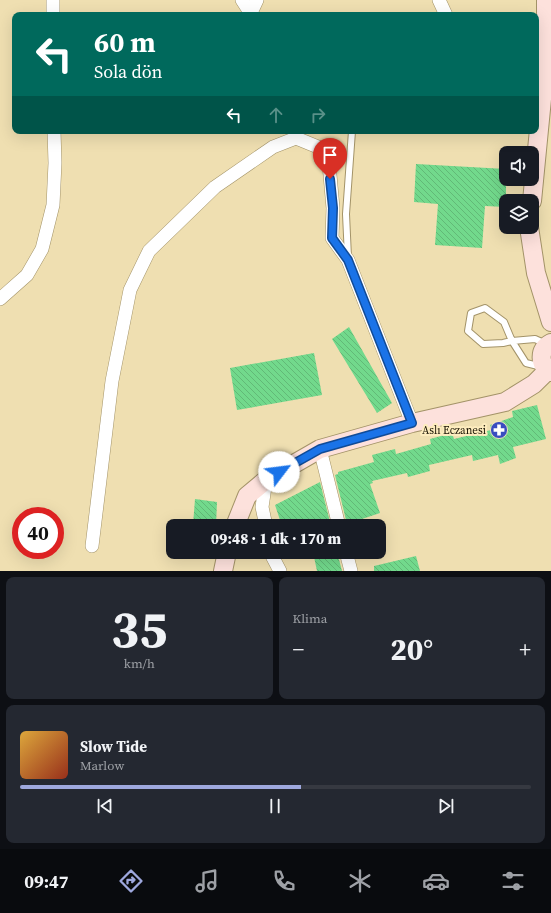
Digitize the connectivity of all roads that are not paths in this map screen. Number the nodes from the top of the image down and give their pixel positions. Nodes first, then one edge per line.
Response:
1 (53, 0) edge
2 (242, 0) edge
3 (257, 0) edge
4 (439, 0) edge
5 (546, 0) edge
6 (53, 12) edge
7 (248, 12) edge
8 (251, 12) edge
9 (445, 12) edge
10 (541, 57) edge
11 (539, 89) edge
12 (54, 134) edge
13 (352, 134) edge
14 (536, 134) edge
15 (532, 194) edge
16 (530, 234) edge
17 (348, 260) junction
18 (0, 299) edge
19 (551, 322) edge
20 (512, 341) junction
21 (549, 344) edge
22 (548, 370) edge
23 (412, 423) junction
24 (320, 449) junction
25 (266, 480) junction
26 (238, 519) edge
27 (265, 519) edge
28 (337, 519) edge
29 (92, 546) dead end
30 (226, 559) edge
31 (274, 559) edge
32 (348, 559) edge
33 (223, 571) edge
34 (280, 571) edge
35 (351, 571) edge

1 - 6 street
2 - 7 street
3 - 8 street
4 - 9 street
5 - 10 street
10 - 11 street
12 - 18 street
13 - 17 lane
14 - 15 street
16 - 19 street
17 - 23 street
17 - 29 street
20 - 20 lane
20 - 21 lane
20 - 22 lane
21 - 22 street
22 - 23 street
23 - 24 street
24 - 25 street
24 - 28 street
25 - 26 street
25 - 27 street
30 - 33 street
31 - 34 street
32 - 35 street

